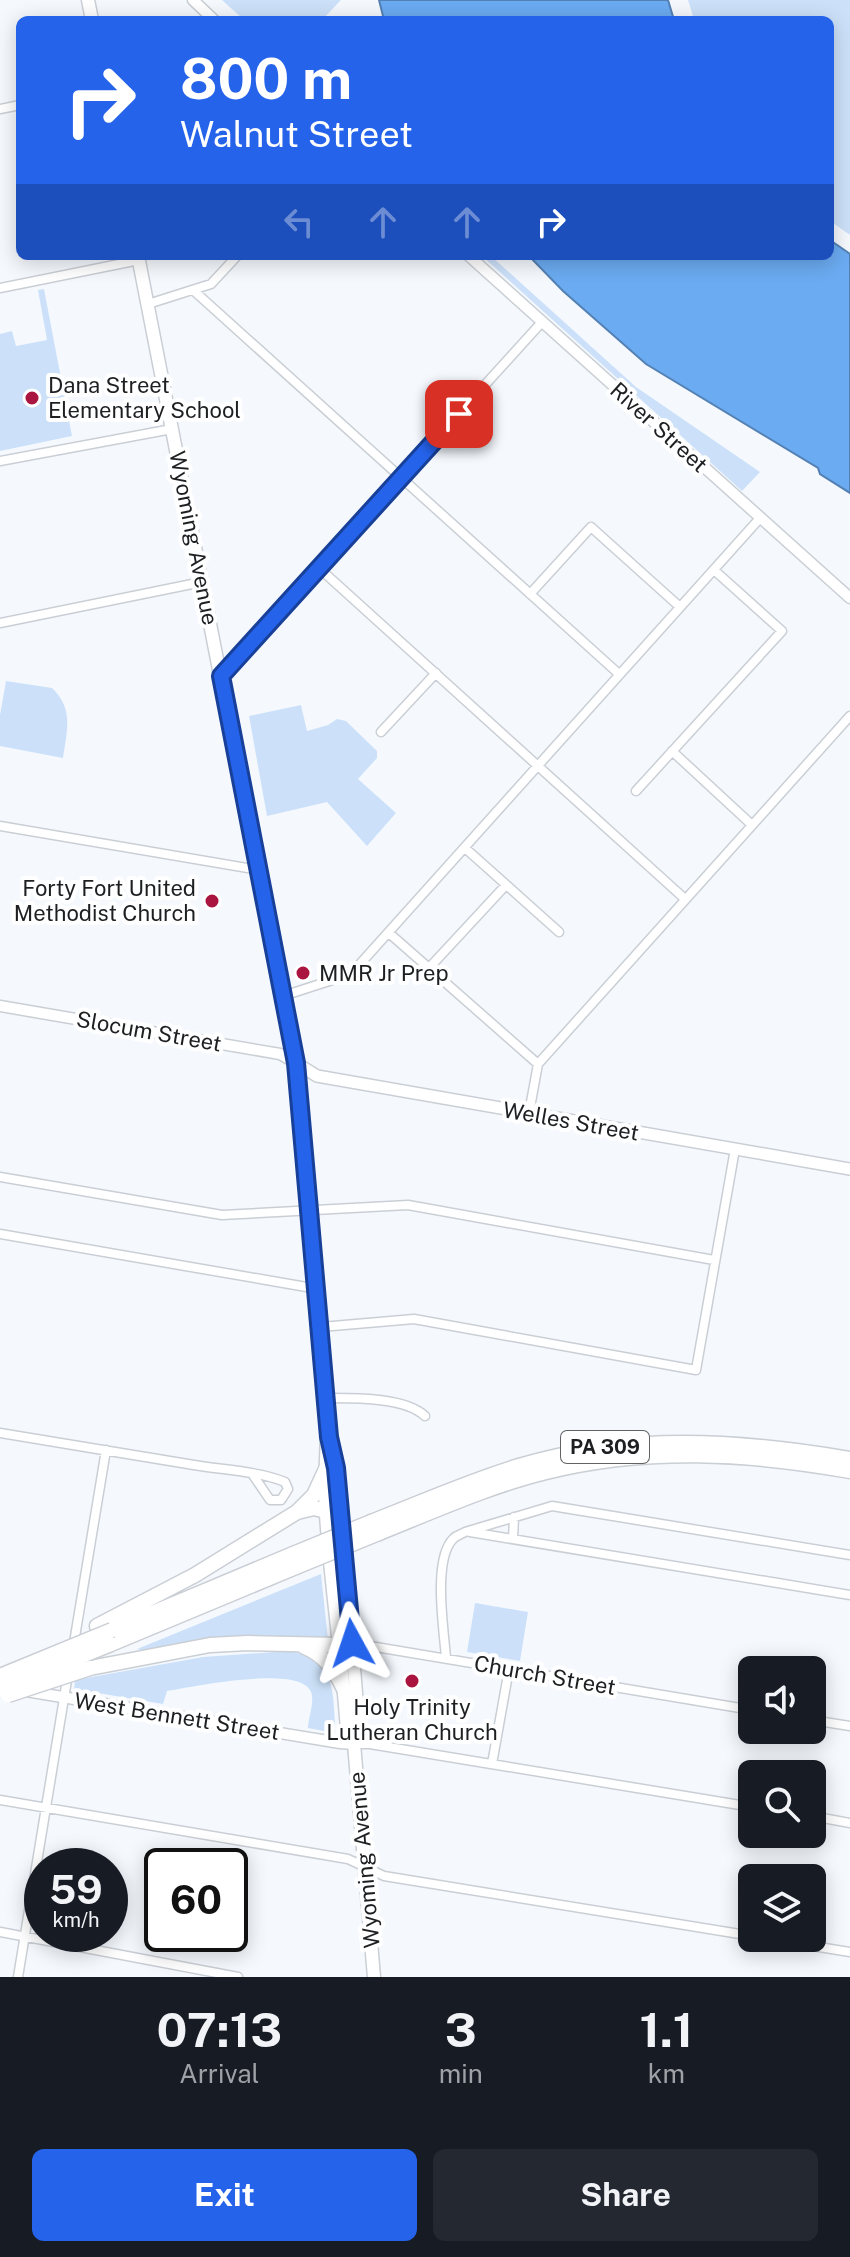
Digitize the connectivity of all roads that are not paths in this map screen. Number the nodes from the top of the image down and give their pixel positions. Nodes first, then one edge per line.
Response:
1 (193, 0) edge
2 (210, 16) edge
3 (130, 260) edge
4 (139, 260) edge
5 (233, 260) edge
6 (473, 260) edge
7 (0, 288) edge
8 (193, 290) junction
9 (148, 304) junction
10 (542, 322) junction
11 (172, 429) junction
12 (0, 461) edge
13 (401, 478) junction
14 (761, 517) junction
15 (319, 568) junction
16 (714, 570) junction
17 (202, 582) junction
18 (530, 594) junction
19 (850, 598) edge
20 (680, 607) junction
21 (0, 623) edge
22 (436, 673) junction
23 (619, 674) junction
24 (221, 676) junction
25 (850, 716) edge
26 (381, 732) dead end
27 (672, 751) junction
28 (538, 765) junction
29 (636, 791) dead end
30 (752, 825) junction
31 (0, 826) edge
32 (465, 848) junction
33 (259, 870) junction
34 (506, 885) junction
35 (685, 899) junction
36 (559, 932) dead end
37 (389, 933) junction
38 (429, 968) junction
39 (283, 996) junction
40 (0, 1006) edge
41 (296, 1063) junction
42 (538, 1064) junction
43 (529, 1113) junction
44 (735, 1149) junction
45 (850, 1169) edge
46 (0, 1177) edge
47 (311, 1211) junction
48 (0, 1234) edge
49 (714, 1260) junction
50 (318, 1289) junction
51 (321, 1327) junction
52 (327, 1398) junction
53 (425, 1416) dead end
54 (0, 1433) edge
55 (329, 1437) junction
56 (106, 1450) junction
57 (850, 1459) edge
58 (326, 1469) junction
59 (850, 1471) edge
60 (253, 1475) dead end
61 (326, 1511) junction
62 (297, 1512) junction
63 (514, 1517) junction
64 (342, 1519) junction
65 (375, 1527) junction
66 (465, 1532) junction
67 (513, 1539) junction
68 (850, 1555) edge
69 (850, 1595) edge
70 (112, 1637) junction
71 (299, 1644) junction
72 (345, 1644) junction
73 (446, 1658) junction
74 (509, 1669) junction
75 (0, 1674) edge
76 (0, 1688) edge
77 (344, 1689) junction
78 (0, 1698) edge
79 (64, 1698) junction
80 (738, 1708) edge
81 (826, 1722) edge
82 (850, 1726) edge
83 (354, 1744) junction
84 (492, 1764) junction
85 (0, 1800) edge
86 (738, 1805) edge
87 (46, 1808) junction
88 (826, 1819) edge
89 (850, 1823) edge
90 (39, 1848) edge
91 (364, 1867) junction
92 (0, 1932) edge
93 (738, 1934) edge
94 (24, 1935) joint
95 (826, 1948) edge
96 (104, 1952) edge
97 (850, 1952) edge
98 (208, 1974) edge
99 (18, 1977) edge
100 (238, 1977) edge
101 (374, 1977) edge

1 - 2 street
3 - 7 street
4 - 9 main road, Wyoming Avenue
5 - 8 street
6 - 10 street, River Street
8 - 9 street
8 - 13 street
9 - 11 main road, Wyoming Avenue
10 - 13 street
10 - 14 street, River Street
11 - 12 street
11 - 17 main road, Wyoming Avenue
13 - 15 street
13 - 18 street
14 - 16 street
14 - 19 street, River Street
15 - 22 street
15 - 24 street
16 - 20 street
16 - 27 street
17 - 21 street
17 - 24 main road, Wyoming Avenue
18 - 20 street
18 - 23 street
20 - 23 street
22 - 26 street
22 - 28 street
23 - 28 street
24 - 33 main road, Wyoming Avenue
25 - 30 street
27 - 29 street
27 - 30 street
28 - 32 street
28 - 35 street
30 - 35 street
31 - 33 street
32 - 34 street
32 - 37 street
33 - 39 main road, Wyoming Avenue
34 - 36 street
34 - 38 street
35 - 42 street
37 - 38 street
37 - 39 street
38 - 42 street
39 - 41 main road, Wyoming Avenue
40 - 41 street, Slocum Street
41 - 43 main road, Welles Street
41 - 47 main road, Wyoming Avenue
42 - 43 street
43 - 44 main road, Welles Street
44 - 45 main road, Welles Street
44 - 49 street
46 - 47 street
47 - 49 street
47 - 50 main road, Wyoming Avenue
48 - 50 street
49 - 51 street
50 - 51 main road, Wyoming Avenue
51 - 52 main road, Wyoming Avenue
52 - 53 street
52 - 55 main road, Wyoming Avenue
54 - 56 street
55 - 58 main road, Wyoming Avenue
55 - 64 main road, Wyoming Avenue
56 - 60 street
56 - 79 street
57 - 65 highway, PA 309
58 - 61 main road, Wyoming Avenue
58 - 62 highway
59 - 65 highway, PA 309
61 - 62 highway
61 - 64 main road
61 - 72 main road, Wyoming Avenue
62 - 75 highway, bridge
63 - 66 street
63 - 67 street
63 - 68 street
64 - 72 main road, Wyoming Avenue
65 - 70 highway, PA 309, bridge
66 - 67 street
66 - 73 street
67 - 69 street
70 - 75 highway, PA 309, bridge
70 - 76 highway, PA 309, bridge
71 - 72 highway
71 - 77 highway
71 - 78 highway, bridge
72 - 73 street, Church Street
72 - 77 main road, Wyoming Avenue
72 - 83 main road, Wyoming Avenue
73 - 74 street, Church Street
74 - 80 street, Church Street
74 - 84 street
76 - 79 street, West Bennett Street
77 - 83 main road, Wyoming Avenue
79 - 83 street, West Bennett Street
79 - 87 street
81 - 82 street
83 - 84 street
83 - 91 main road, Wyoming Avenue
84 - 86 street
85 - 87 street
87 - 90 street
87 - 91 street
88 - 89 street
91 - 93 street
91 - 101 main road, Wyoming Avenue
92 - 94 street
94 - 99 street
95 - 97 street
96 - 98 street
98 - 100 street

